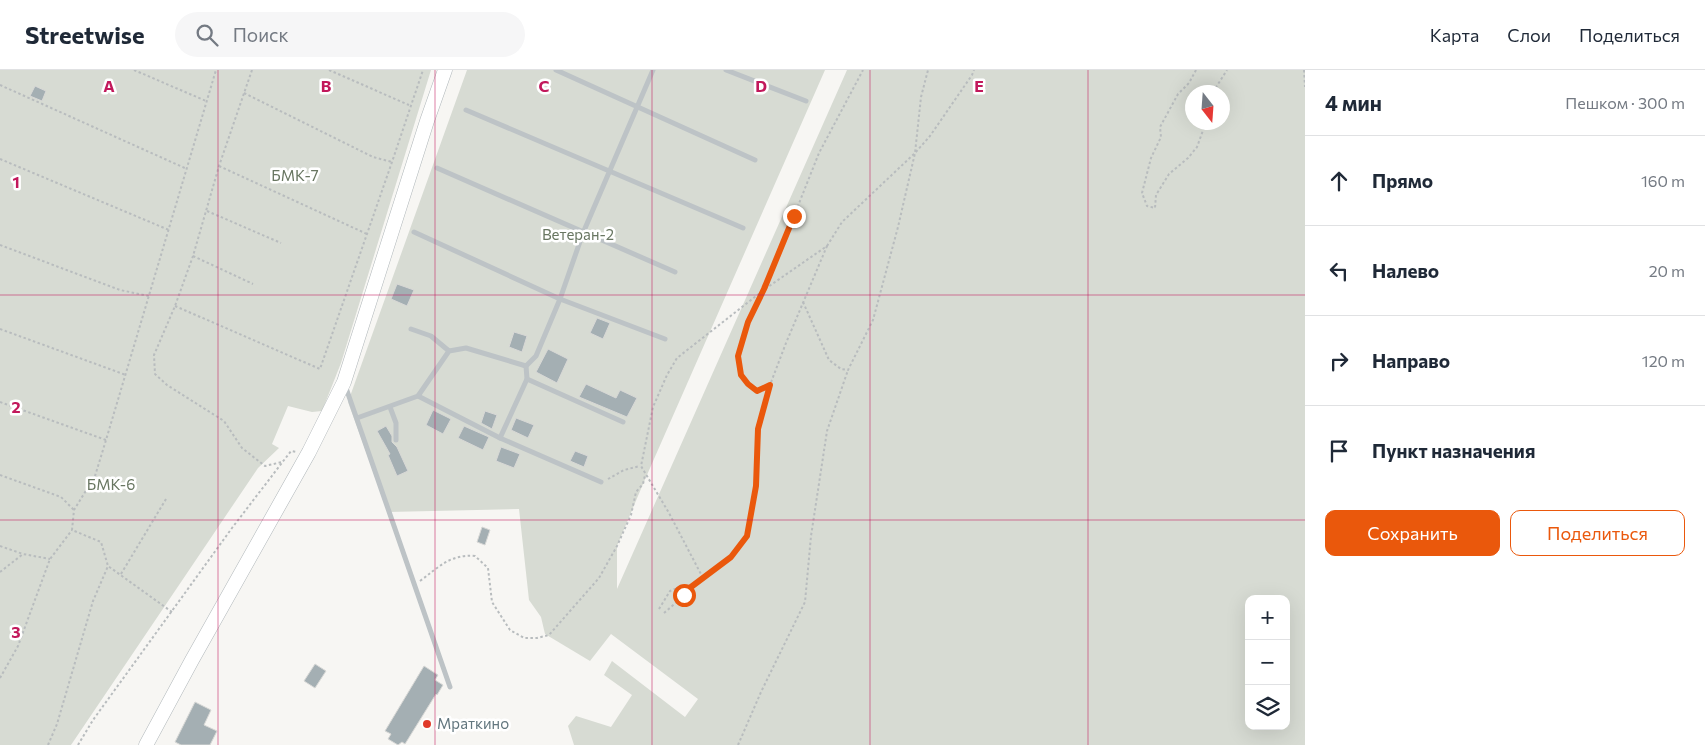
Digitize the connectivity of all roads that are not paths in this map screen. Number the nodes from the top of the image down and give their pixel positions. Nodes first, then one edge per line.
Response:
1 (445, 70) edge
2 (556, 70) edge
3 (654, 70) edge
4 (726, 70) edge
5 (806, 101) dead end
6 (637, 107) junction
7 (466, 110) dead end
8 (755, 160) dead end
9 (437, 168) dead end
10 (609, 171) junction
11 (743, 228) dead end
12 (414, 232) dead end
13 (583, 232) junction
14 (675, 272) dead end
15 (560, 299) junction
16 (411, 330) dead end
17 (666, 339) dead end
18 (449, 351) junction
19 (526, 366) junction
20 (527, 379) junction
21 (344, 382) junction
22 (418, 396) junction
23 (390, 407) junction
24 (357, 418) junction
25 (623, 422) dead end
26 (500, 438) junction
27 (396, 440) dead end
28 (602, 482) road end
29 (450, 687) dead end
30 (146, 745) edge

1 - 21 main road
2 - 6 lane
3 - 6 lane
4 - 5 lane
6 - 8 lane
6 - 10 lane
7 - 10 lane
9 - 13 lane
10 - 11 lane
10 - 13 lane
12 - 15 lane
13 - 14 lane
13 - 15 lane
15 - 17 lane
15 - 19 lane
16 - 18 lane
18 - 19 lane
18 - 22 lane
19 - 20 lane
20 - 25 lane
20 - 26 lane
21 - 24 lane
21 - 30 main road
22 - 23 lane
22 - 26 lane
23 - 24 lane
23 - 27 lane
24 - 29 lane
26 - 28 lane

